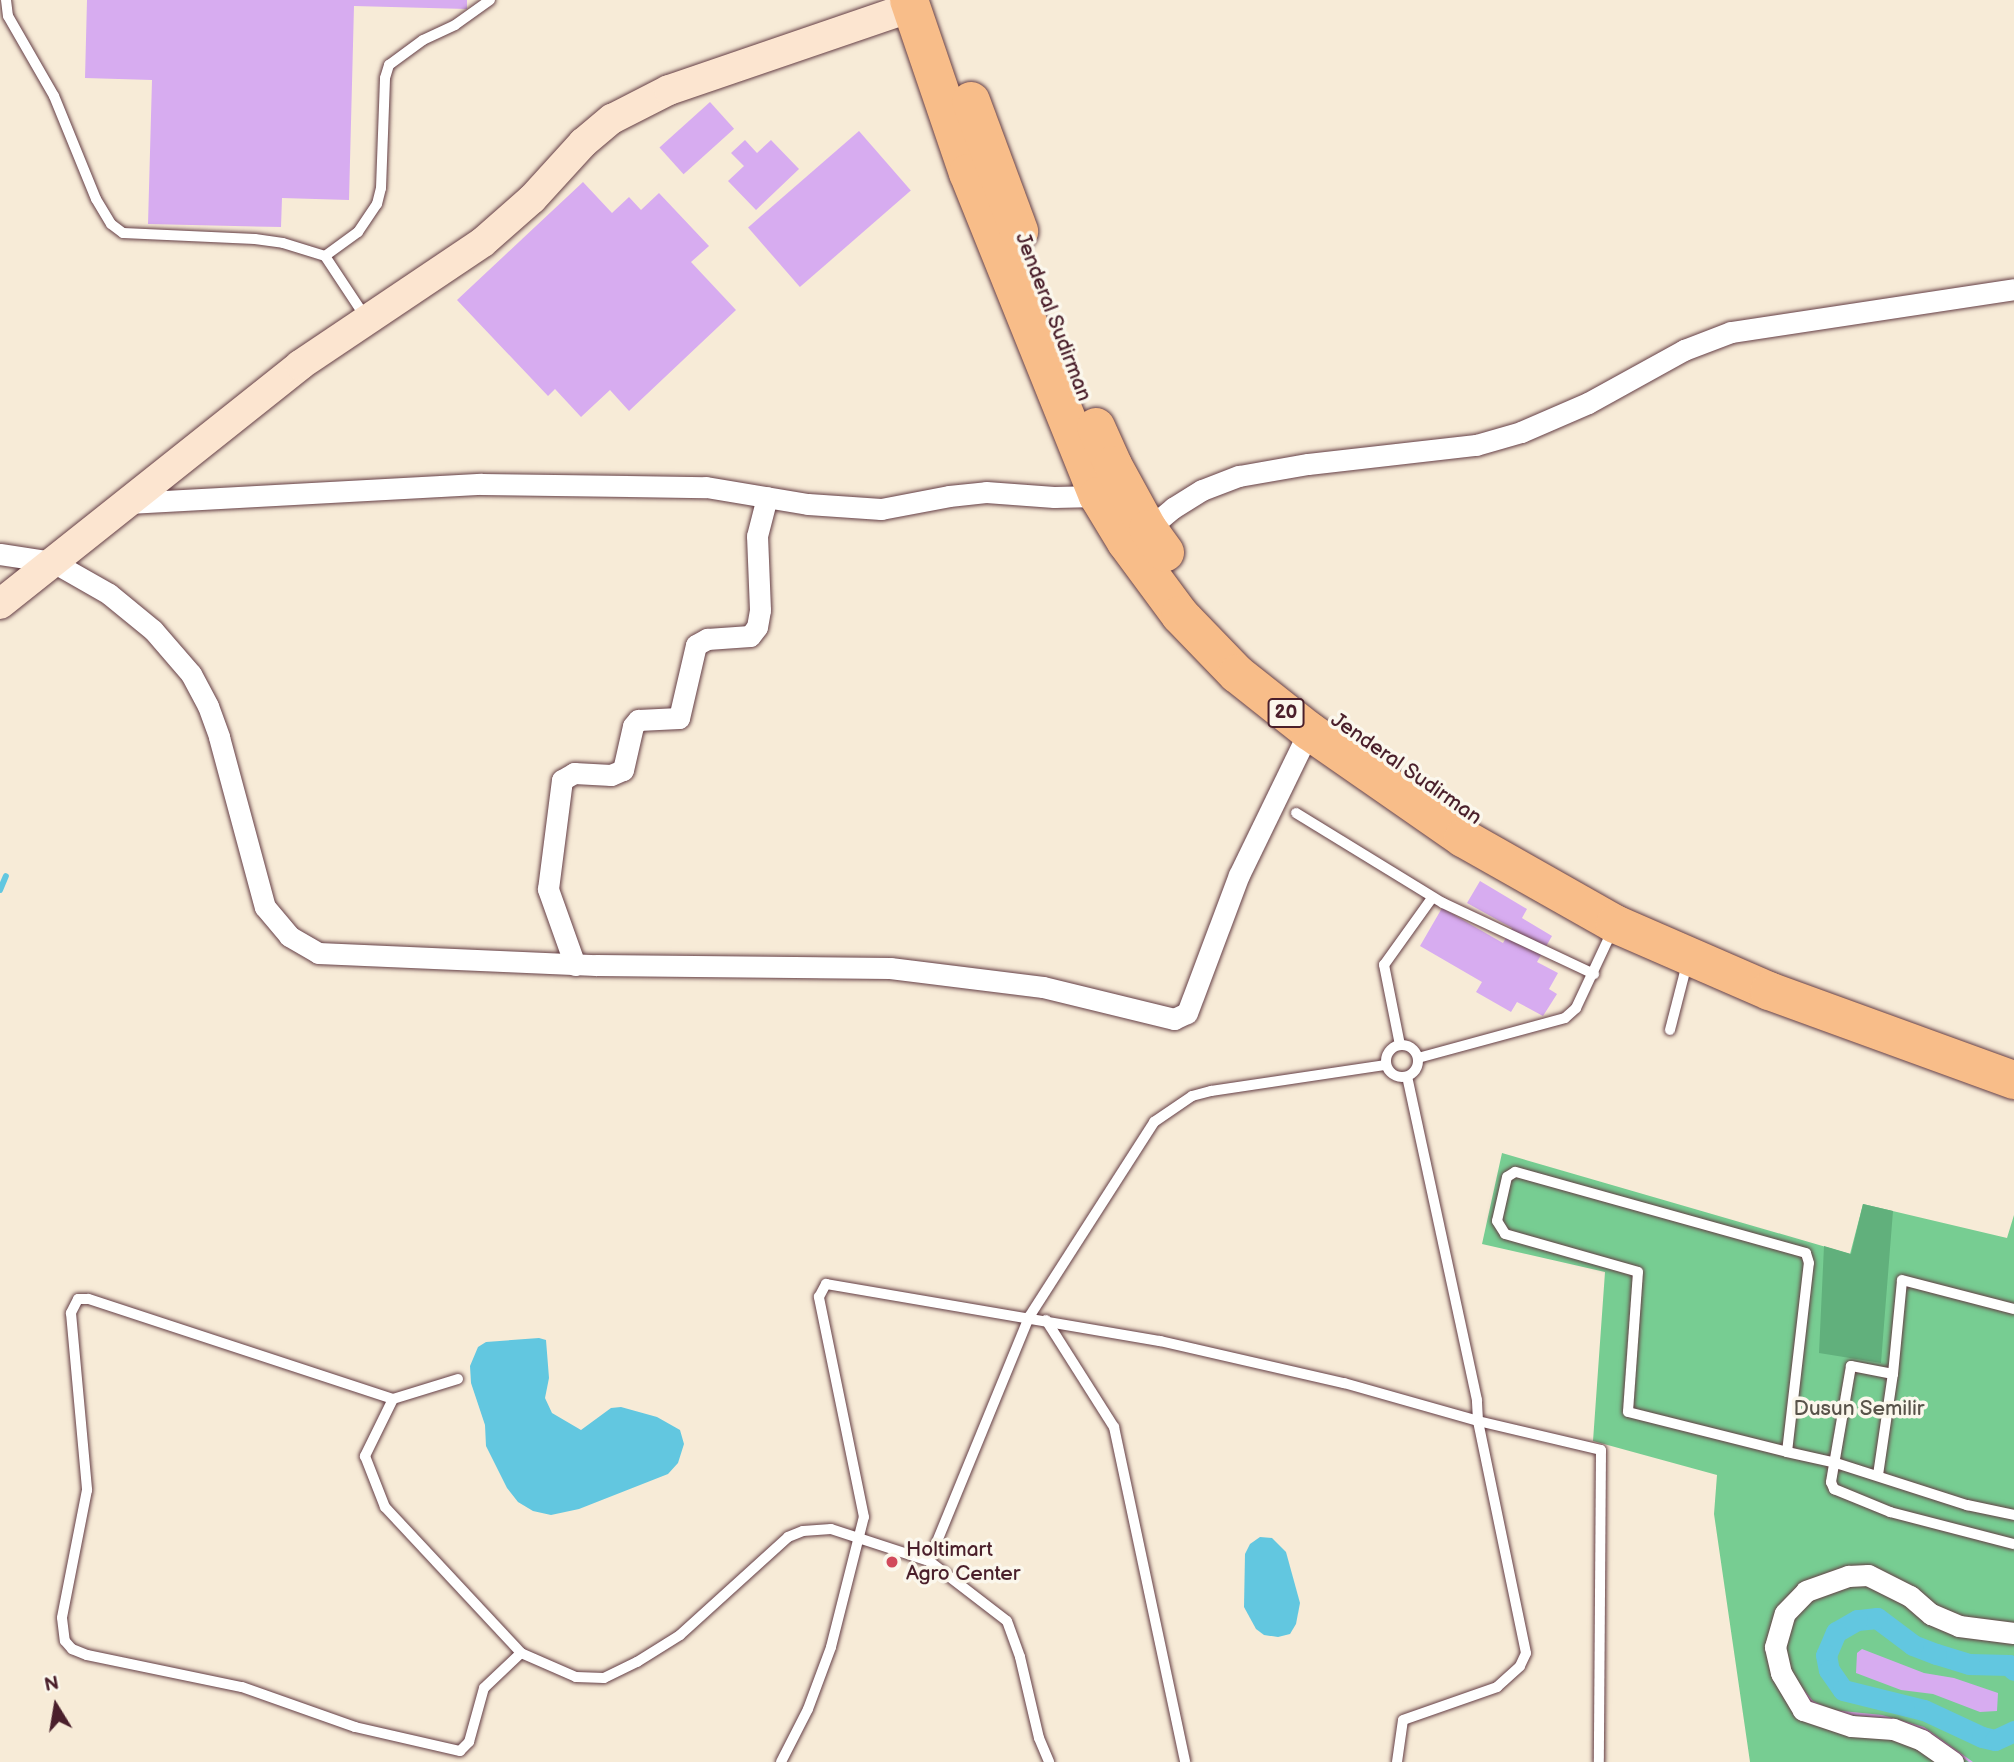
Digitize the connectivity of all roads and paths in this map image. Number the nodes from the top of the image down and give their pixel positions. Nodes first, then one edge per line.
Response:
1 (6, 0) edge
2 (490, 0) edge
3 (918, 2) edge
4 (325, 256) junction
5 (2014, 289) edge
6 (368, 319) junction
7 (1098, 496) junction
8 (767, 497) junction
9 (128, 503) junction
10 (1148, 529) junction
11 (0, 554) edge
12 (52, 562) junction
13 (0, 604) edge
14 (1309, 731) junction
15 (1296, 813) dead end
16 (1432, 898) junction
17 (1620, 913) junction
18 (1689, 958) junction
19 (575, 964) junction
20 (1594, 974) junction
21 (1670, 1030) dead end
22 (1400, 1045) junction
23 (2014, 1054) edge
24 (1418, 1058) junction
25 (1386, 1065) junction
26 (1407, 1077) junction
27 (2014, 1080) edge
28 (2014, 1309) edge
29 (1030, 1317) junction
30 (1046, 1320) junction
31 (1893, 1374) junction
32 (458, 1378) dead end
33 (393, 1399) junction
34 (1478, 1421) junction
35 (1787, 1452) junction
36 (1836, 1464) junction
37 (1878, 1475) junction
38 (2014, 1515) edge
39 (860, 1536) junction
40 (2014, 1544) edge
41 (929, 1561) junction
42 (2014, 1633) edge
43 (521, 1653) junction
44 (781, 1762) edge
45 (1049, 1762) edge
46 (1185, 1762) edge
47 (1397, 1762) edge
48 (1599, 1762) edge
49 (1953, 1762) edge

1 - 4 lane
2 - 4 lane
3 - 6 street
3 - 7 highway, 20
3 - 10 highway, Jenderal Sudirman / 20
4 - 6 lane
5 - 10 street
6 - 9 street
7 - 8 street
7 - 14 highway, 20
8 - 9 street
8 - 19 street
9 - 12 street
10 - 17 highway, Jenderal Sudirman / 20
11 - 12 street
12 - 13 street
12 - 19 street
14 - 17 highway, 20
14 - 19 street
15 - 16 lane
16 - 20 lane
16 - 22 lane
17 - 18 highway, 20
17 - 20 lane
17 - 23 highway, Jenderal Sudirman / 20
18 - 21 lane
18 - 27 highway, 20
20 - 24 lane
22 - 24 lane
22 - 25 lane
24 - 26 lane
25 - 26 lane
25 - 29 lane
26 - 34 lane
28 - 31 lane
29 - 30 lane
29 - 39 lane
29 - 41 lane
30 - 34 lane
30 - 46 lane
31 - 36 lane
31 - 37 lane
32 - 33 lane
33 - 43 lane
33 - 43 lane
34 - 47 lane
34 - 48 lane
35 - 35 lane
35 - 36 lane
36 - 37 lane
36 - 40 lane
37 - 38 lane
39 - 41 lane
39 - 43 lane
39 - 44 lane
41 - 45 lane
42 - 49 street

